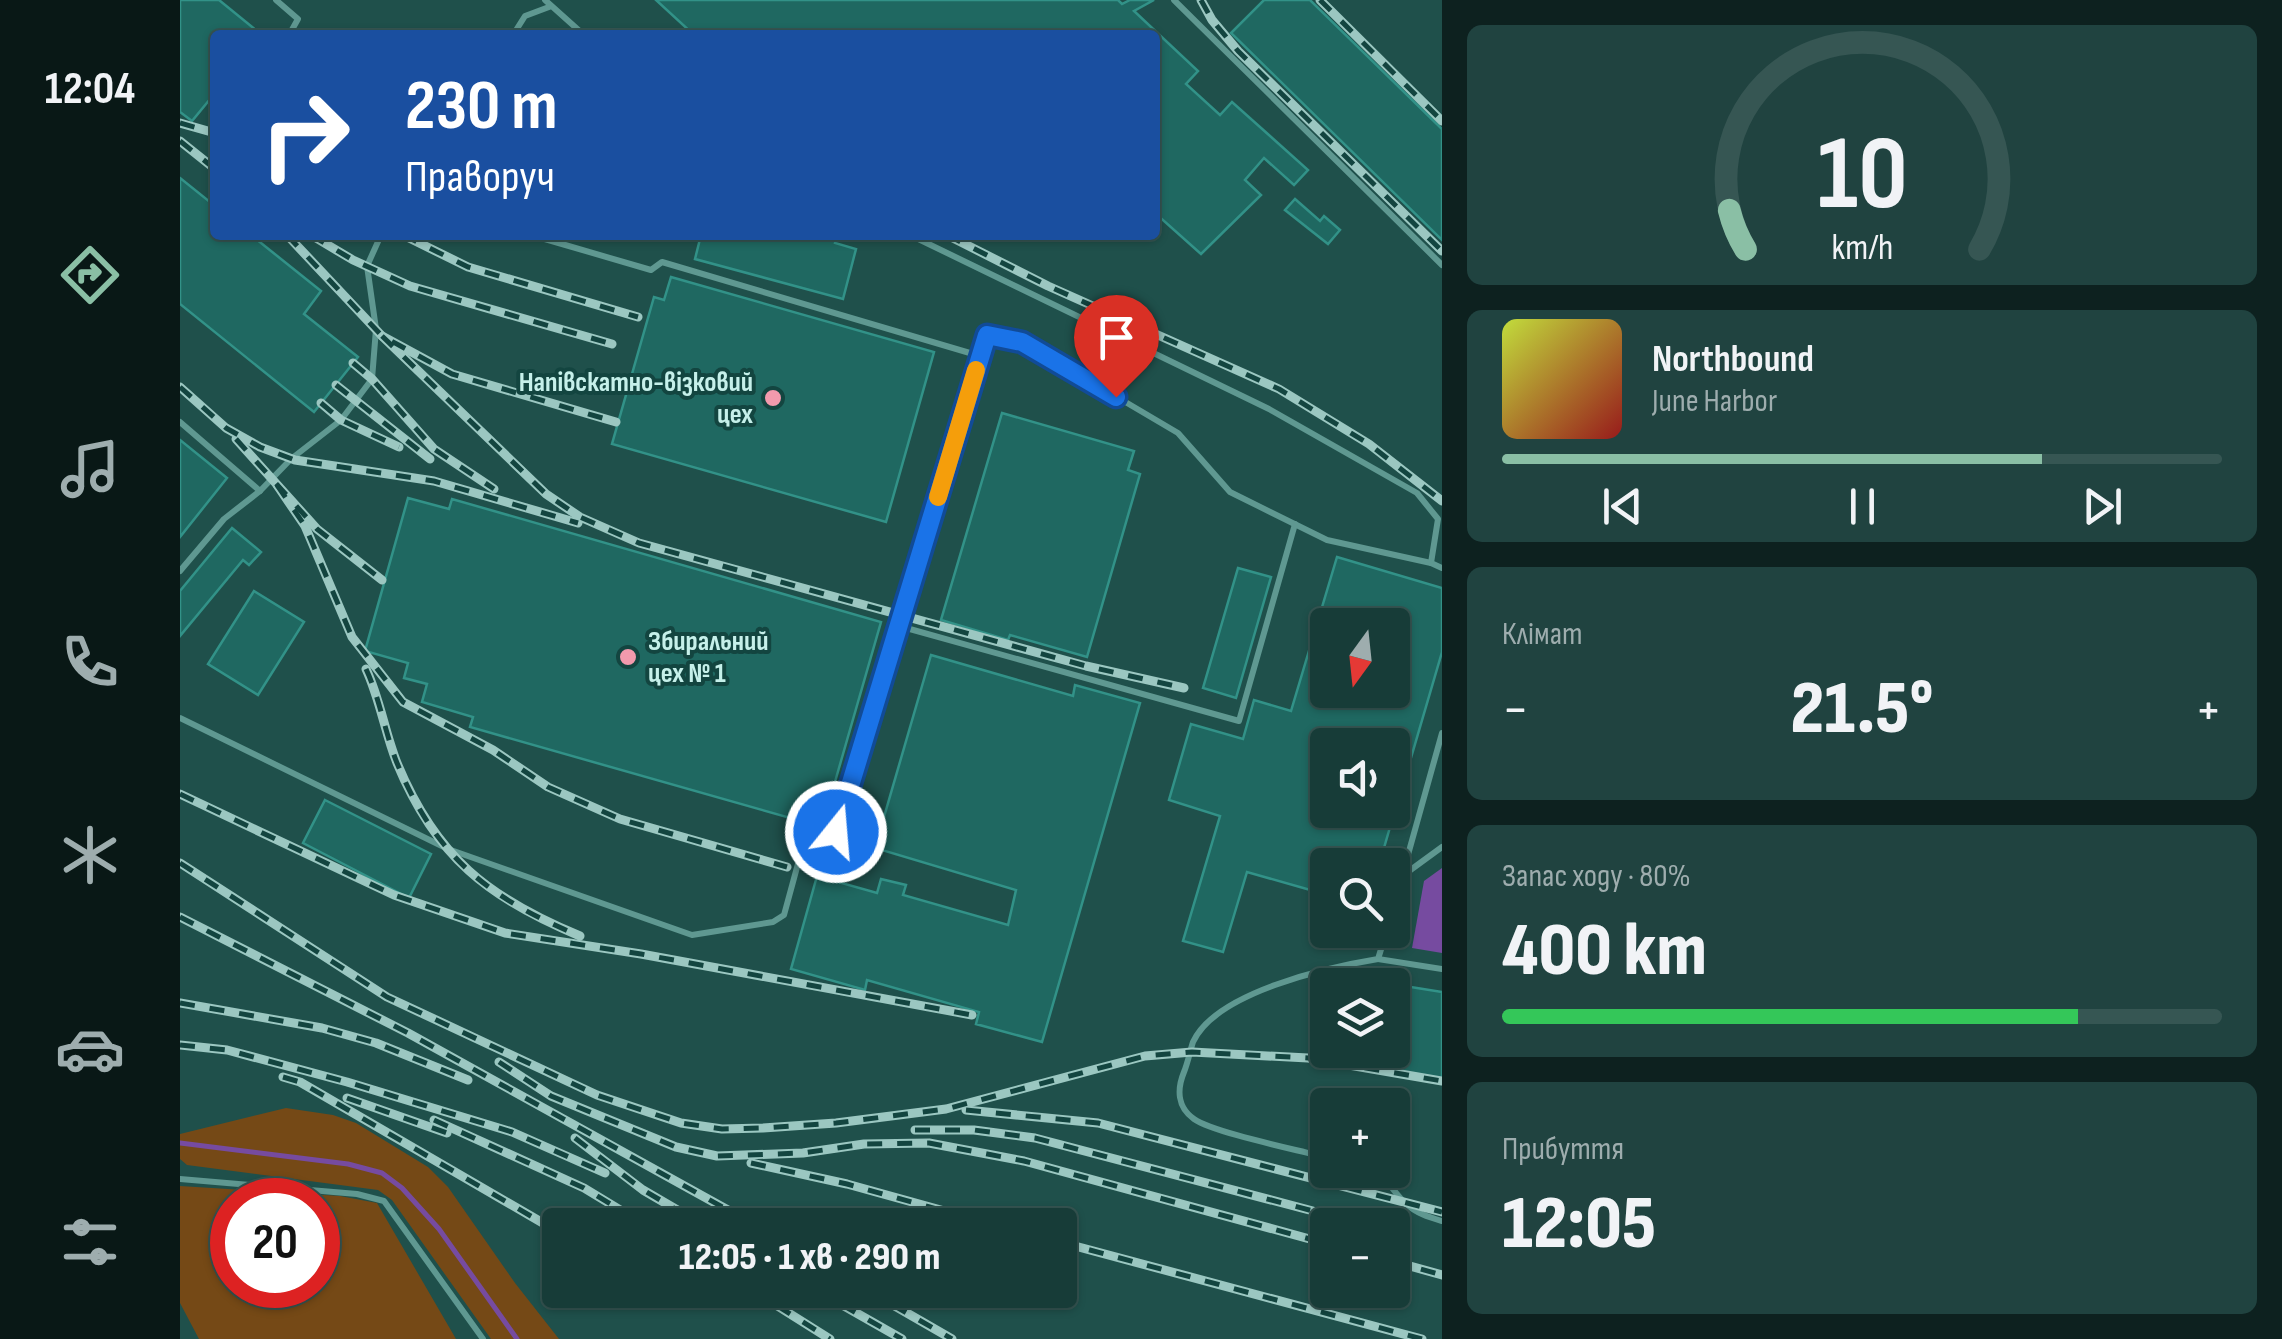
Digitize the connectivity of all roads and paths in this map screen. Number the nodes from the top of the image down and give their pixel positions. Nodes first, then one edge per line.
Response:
1 (276, 0) edge
2 (1174, 0) edge
3 (547, 3) edge
4 (292, 30) edge
5 (516, 30) edge
6 (578, 30) edge
7 (379, 240) edge
8 (548, 240) edge
9 (920, 240) edge
10 (1442, 265) edge
11 (980, 356) junction
12 (180, 422) edge
13 (260, 491) junction
14 (1296, 524) junction
15 (1431, 563) junction
16 (1442, 568) edge
17 (180, 570) edge
18 (898, 626) junction
19 (180, 718) edge
20 (1442, 733) edge
21 (1442, 847) edge
22 (1410, 853) edge
23 (1410, 871) edge
24 (1381, 948) edge
25 (1378, 959) junction
26 (1442, 969) edge
27 (1310, 1153) edge
28 (180, 1180) edge
29 (1392, 1188) edge
30 (1442, 1221) edge
31 (483, 1339) edge

1 - 4 lane
2 - 10 lane
3 - 5 lane
3 - 6 lane
7 - 13 lane
8 - 11 lane
9 - 15 lane
11 - 14 lane
11 - 18 lane
12 - 13 lane
13 - 17 lane
14 - 15 lane
14 - 18 lane
15 - 16 lane
18 - 19 lane
20 - 22 lane
21 - 23 lane
24 - 25 lane
25 - 26 lane
25 - 27 lane
28 - 31 lane
29 - 30 lane

